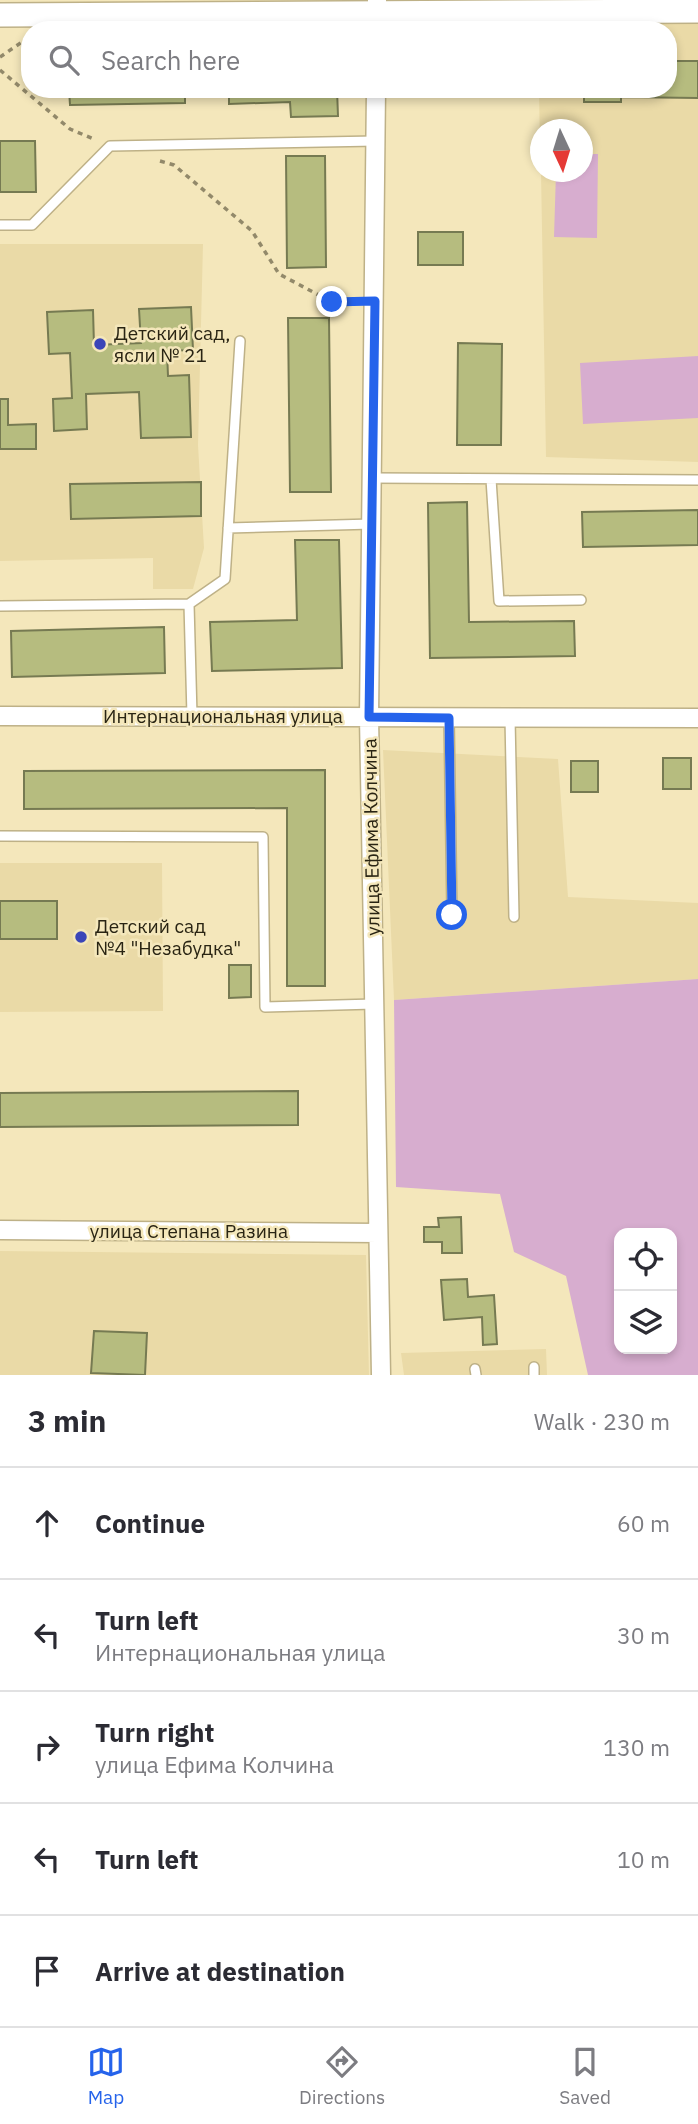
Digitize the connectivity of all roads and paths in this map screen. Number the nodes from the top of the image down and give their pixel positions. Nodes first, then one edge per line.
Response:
1 (698, 11) edge
2 (0, 15) edge
3 (377, 15) edge
4 (21, 43) edge
5 (0, 57) edge
6 (0, 70) edge
7 (21, 88) edge
8 (33, 98) edge
9 (376, 98) edge
10 (376, 141) junction
11 (110, 146) junction
12 (148, 157) dead end
13 (0, 225) edge
14 (375, 301) junction
15 (240, 341) dead end
16 (373, 478) junction
17 (491, 479) junction
18 (698, 480) edge
19 (372, 524) junction
20 (228, 528) junction
21 (581, 600) dead end
22 (189, 604) junction
23 (0, 606) edge
24 (0, 716) edge
25 (192, 716) junction
26 (369, 717) junction
27 (449, 718) junction
28 (510, 718) junction
29 (698, 718) edge
30 (0, 836) edge
31 (452, 915) dead end
32 (514, 916) dead end
33 (374, 1004) junction
34 (0, 1230) edge
35 (378, 1233) junction
36 (381, 1375) edge

1 - 3 street
2 - 3 street
4 - 5 path
6 - 7 path
8 - 11 path
9 - 10 street, улица Ефима Колчина
10 - 11 lane
10 - 14 street, улица Ефима Колчина
11 - 13 lane
12 - 14 path
14 - 16 street, улица Ефима Колчина
15 - 20 lane
16 - 17 lane
16 - 19 street, улица Ефима Колчина
17 - 18 lane
17 - 21 lane
19 - 20 lane
19 - 26 street, улица Ефима Колчина
20 - 22 lane
22 - 23 lane
22 - 25 lane
24 - 25 street, Интернациональная улица
25 - 26 street, Интернациональная улица
26 - 27 street, Интернациональная улица
26 - 33 street, улица Ефима Колчина
27 - 28 street, Интернациональная улица
27 - 31 lane
28 - 29 street, Интернациональная улица
28 - 32 lane
30 - 33 lane
33 - 35 street, улица Ефима Колчина
34 - 35 street, улица Степана Разина
35 - 36 street, улица Ефима Колчина

